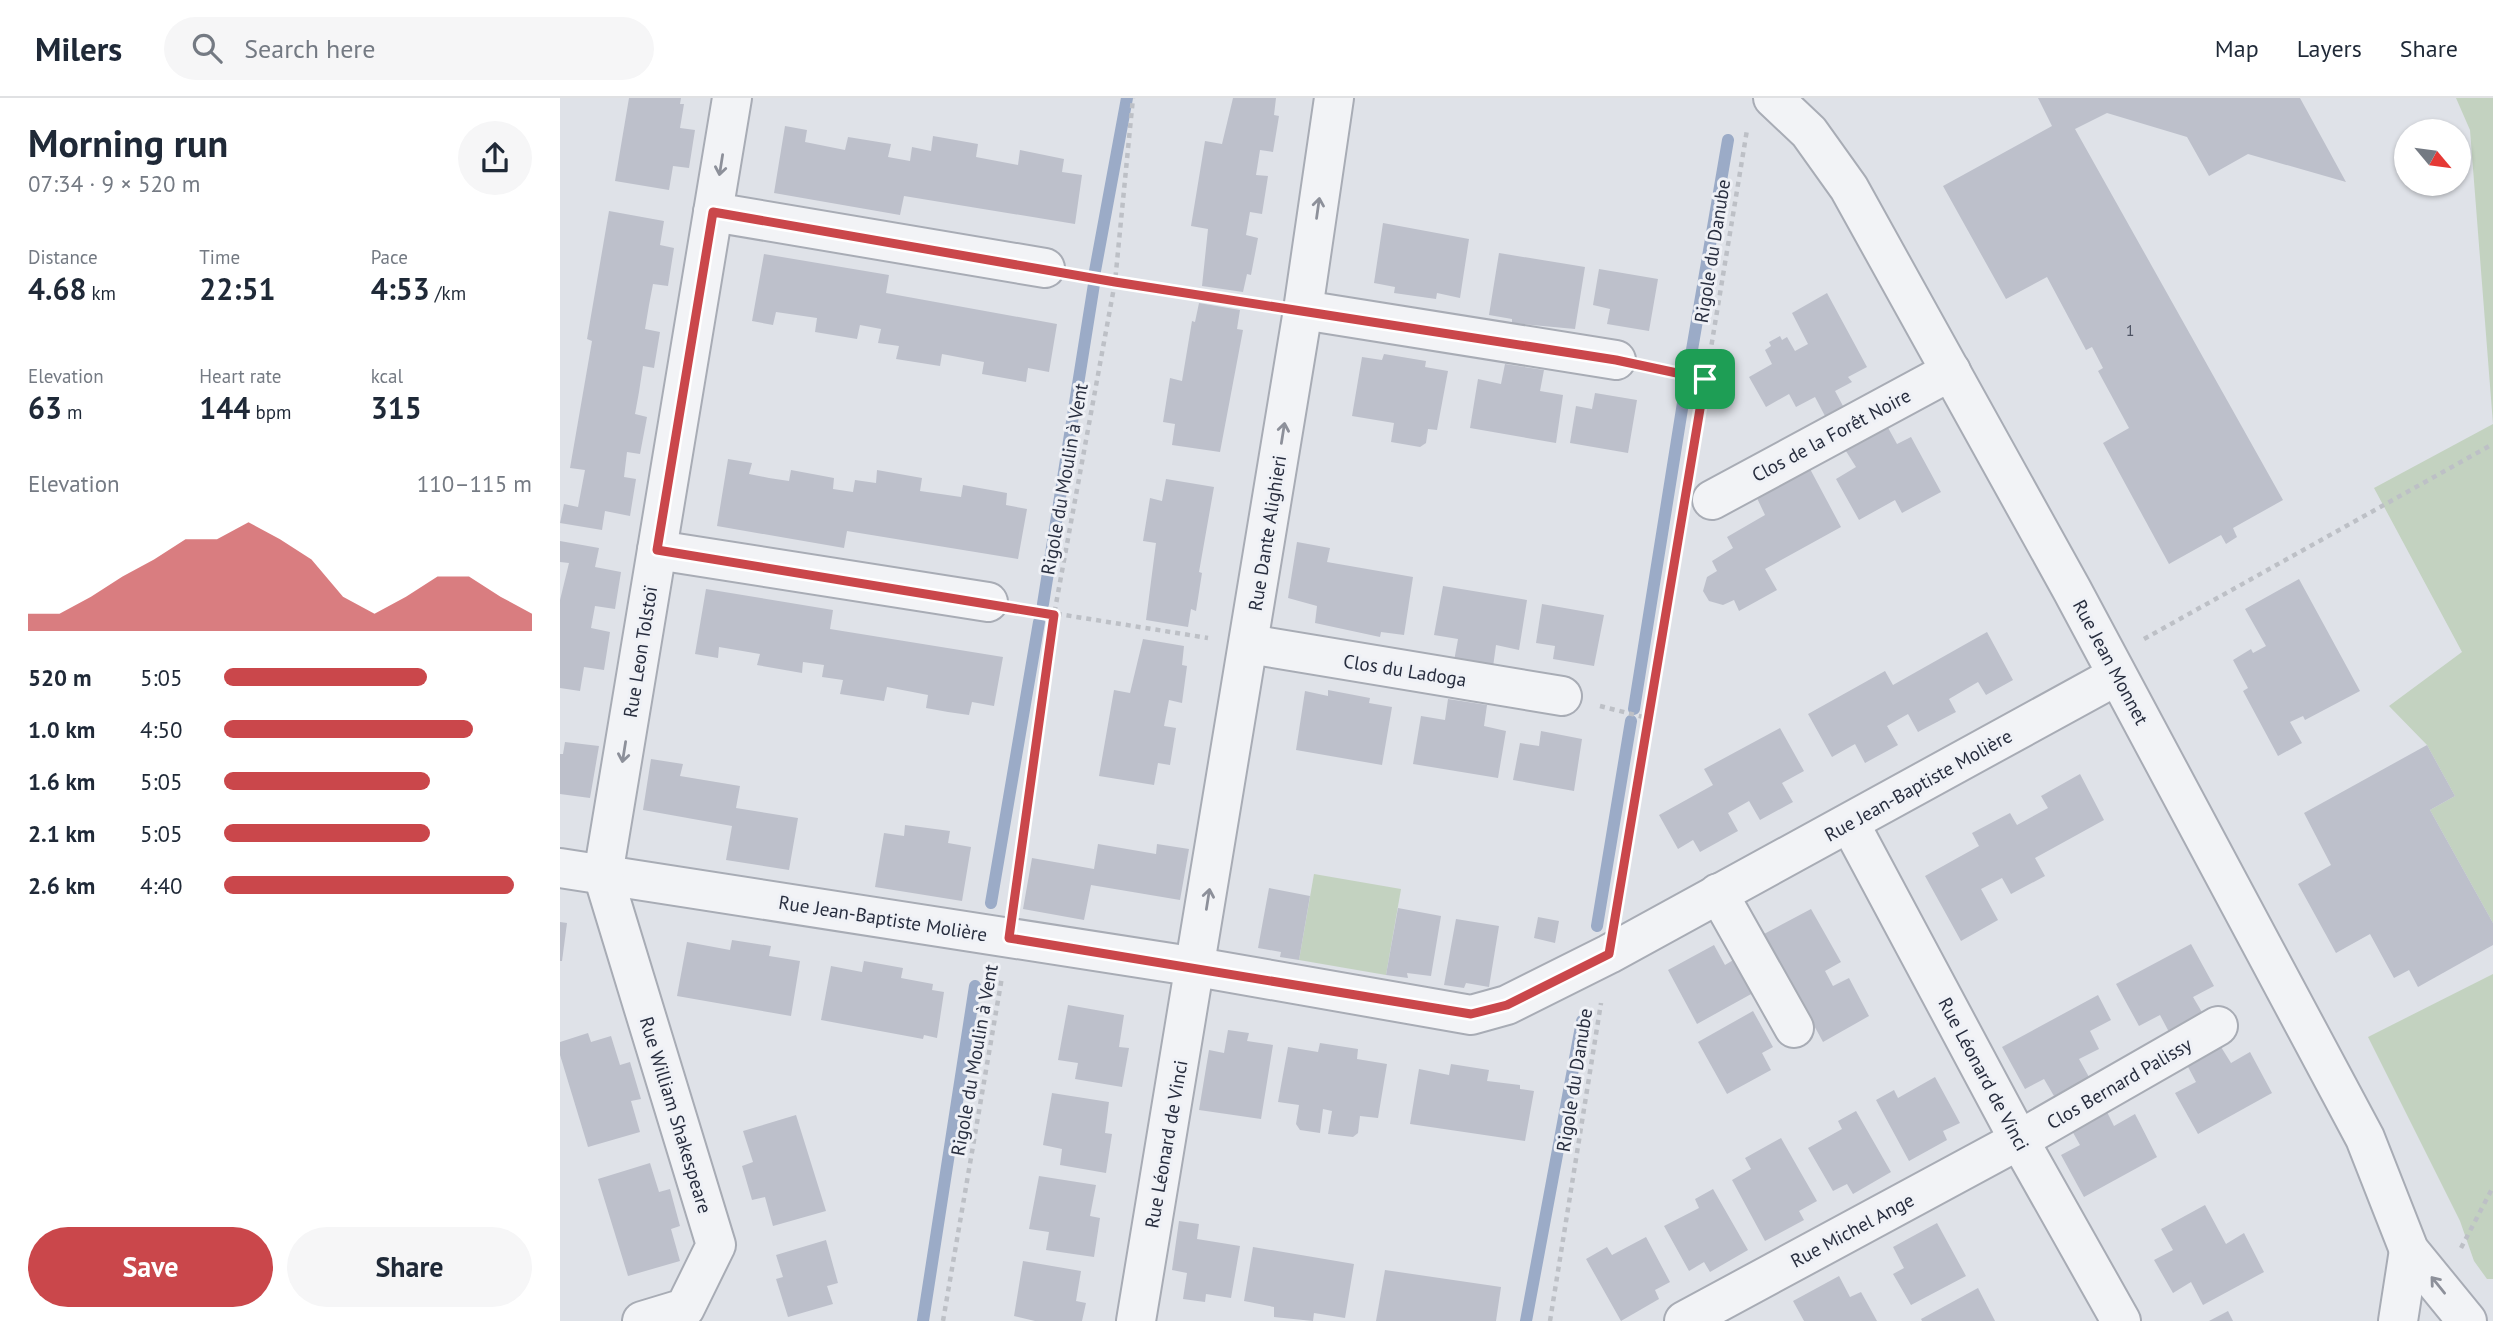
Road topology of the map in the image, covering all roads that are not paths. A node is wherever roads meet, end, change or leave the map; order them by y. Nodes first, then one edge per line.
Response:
1 (732, 98) edge
2 (1334, 98) edge
3 (1760, 111) edge
4 (713, 212) junction
5 (1045, 268) road end
6 (1303, 310) junction
7 (1616, 360) road end
8 (1951, 371) junction
9 (1697, 509) road end
10 (657, 550) junction
11 (988, 602) road end
12 (1249, 644) junction
13 (2116, 676) junction
14 (1562, 696) road end
15 (1850, 824) junction
16 (560, 868) edge
17 (603, 875) junction
18 (1718, 893) junction
19 (1197, 967) junction
20 (2218, 1026) dead end
21 (1794, 1028) dead end
22 (2019, 1140) junction
23 (2409, 1250) junction
24 (642, 1321) edge
25 (1136, 1321) edge
26 (1684, 1321) edge
27 (2121, 1321) edge
28 (2398, 1321) edge
29 (2467, 1321) edge

1 -> 4 street, Rue Leon Tolstoï
6 -> 2 street, Rue Dante Alighieri
3 - 8 street, Rue Jean Monnet
4 - 5 street
4 - 10 street, Rue Leon Tolstoï
6 - 7 street
12 -> 6 street, Rue Dante Alighieri
8 - 9 street, Clos de la Forêt Noire
8 - 13 street, Rue Jean Monnet
10 - 11 street
10 -> 17 street, Rue Leon Tolstoï
12 - 14 street, Clos du Ladoga
19 -> 12 street, Rue Dante Alighieri
13 - 15 street, Rue Jean-Baptiste Molière
13 - 23 street, Rue Jean Monnet
15 - 18 street, Rue Jean-Baptiste Molière
15 - 22 street, Rue Léonard de Vinci
16 - 17 street, Rue Jean-Baptiste Molière
17 - 19 street, Rue Jean-Baptiste Molière
17 - 24 street, Rue William Shakespeare
18 - 19 street, Rue Jean-Baptiste Molière
18 - 21 street
19 - 25 street, Rue Léonard de Vinci
20 - 22 street, Clos Bernard Palissy
22 - 26 street, Rue Michel Ange
22 - 27 street, Rue Léonard de Vinci
23 - 28 street
29 -> 23 street, Rue Jean Monnet

